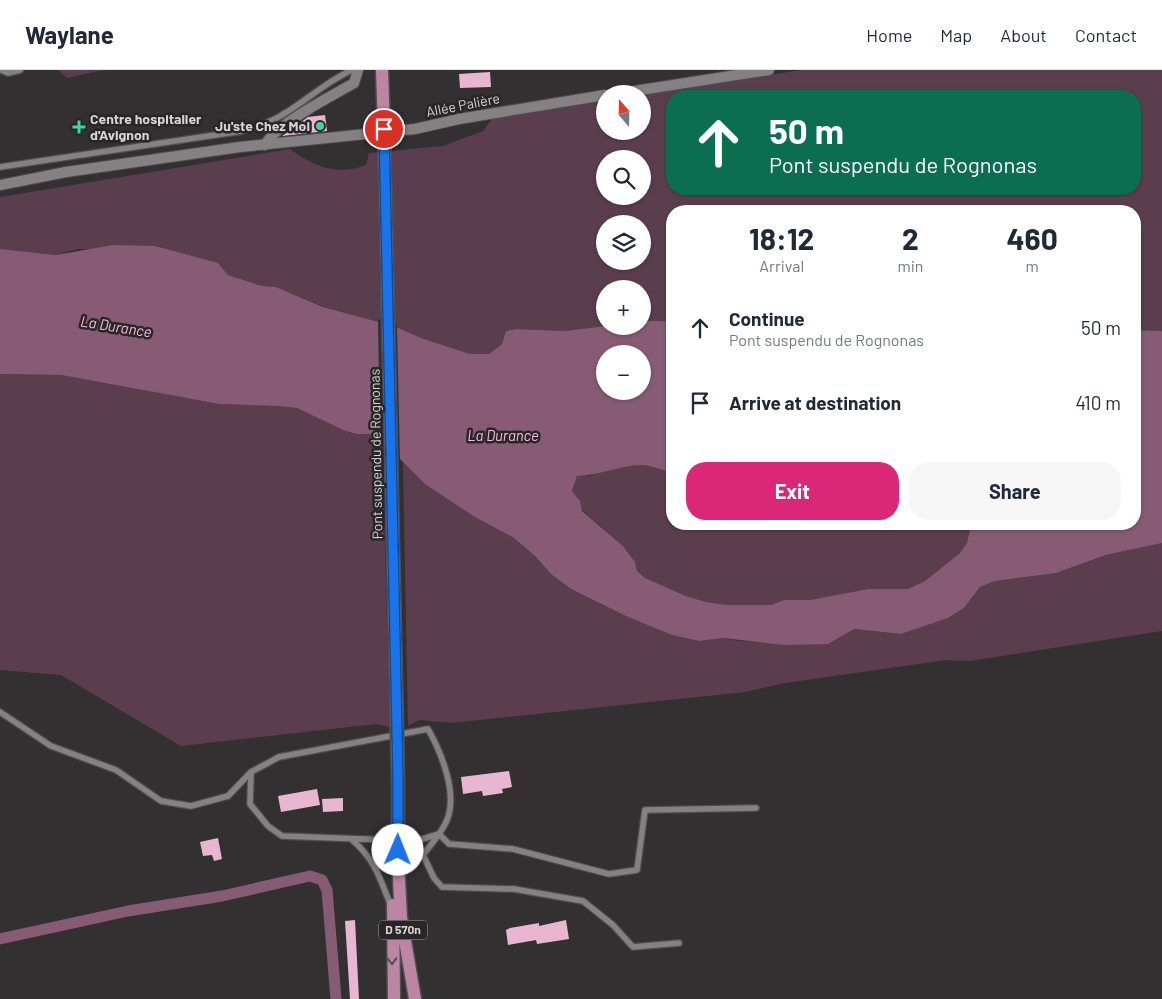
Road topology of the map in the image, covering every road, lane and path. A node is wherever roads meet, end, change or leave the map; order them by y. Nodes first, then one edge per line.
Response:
1 (1, 70) edge
2 (20, 70) edge
3 (352, 70) edge
4 (358, 70) edge
5 (382, 70) edge
6 (769, 70) edge
7 (651, 88) edge
8 (596, 96) edge
9 (266, 145) junction
10 (0, 168) edge
11 (0, 185) edge
12 (0, 712) edge
13 (251, 772) junction
14 (756, 808) dead end
15 (439, 834) junction
16 (352, 840) junction
17 (398, 840) junction
18 (423, 855) junction
19 (398, 860) junction
20 (393, 909) junction
21 (679, 943) dead end
22 (394, 999) edge
23 (415, 999) edge

1 - 2 lane
3 - 10 lane
4 - 9 street
5 - 17 main road, Pont suspendu de Rognonas / D 570n, bridge
6 - 7 street
8 - 9 street, Allée Palière
9 - 11 street, Allée Palière
12 - 13 lane
13 - 15 lane
13 - 16 lane
14 - 15 lane
15 - 17 lane
15 - 18 lane
16 - 17 lane
16 - 20 lane
17 - 19 main road, D 570n
18 - 19 lane
18 - 21 lane
19 - 20 main road, D 570n
19 - 23 main road, D 570n
20 -> 22 main road, D 570n

